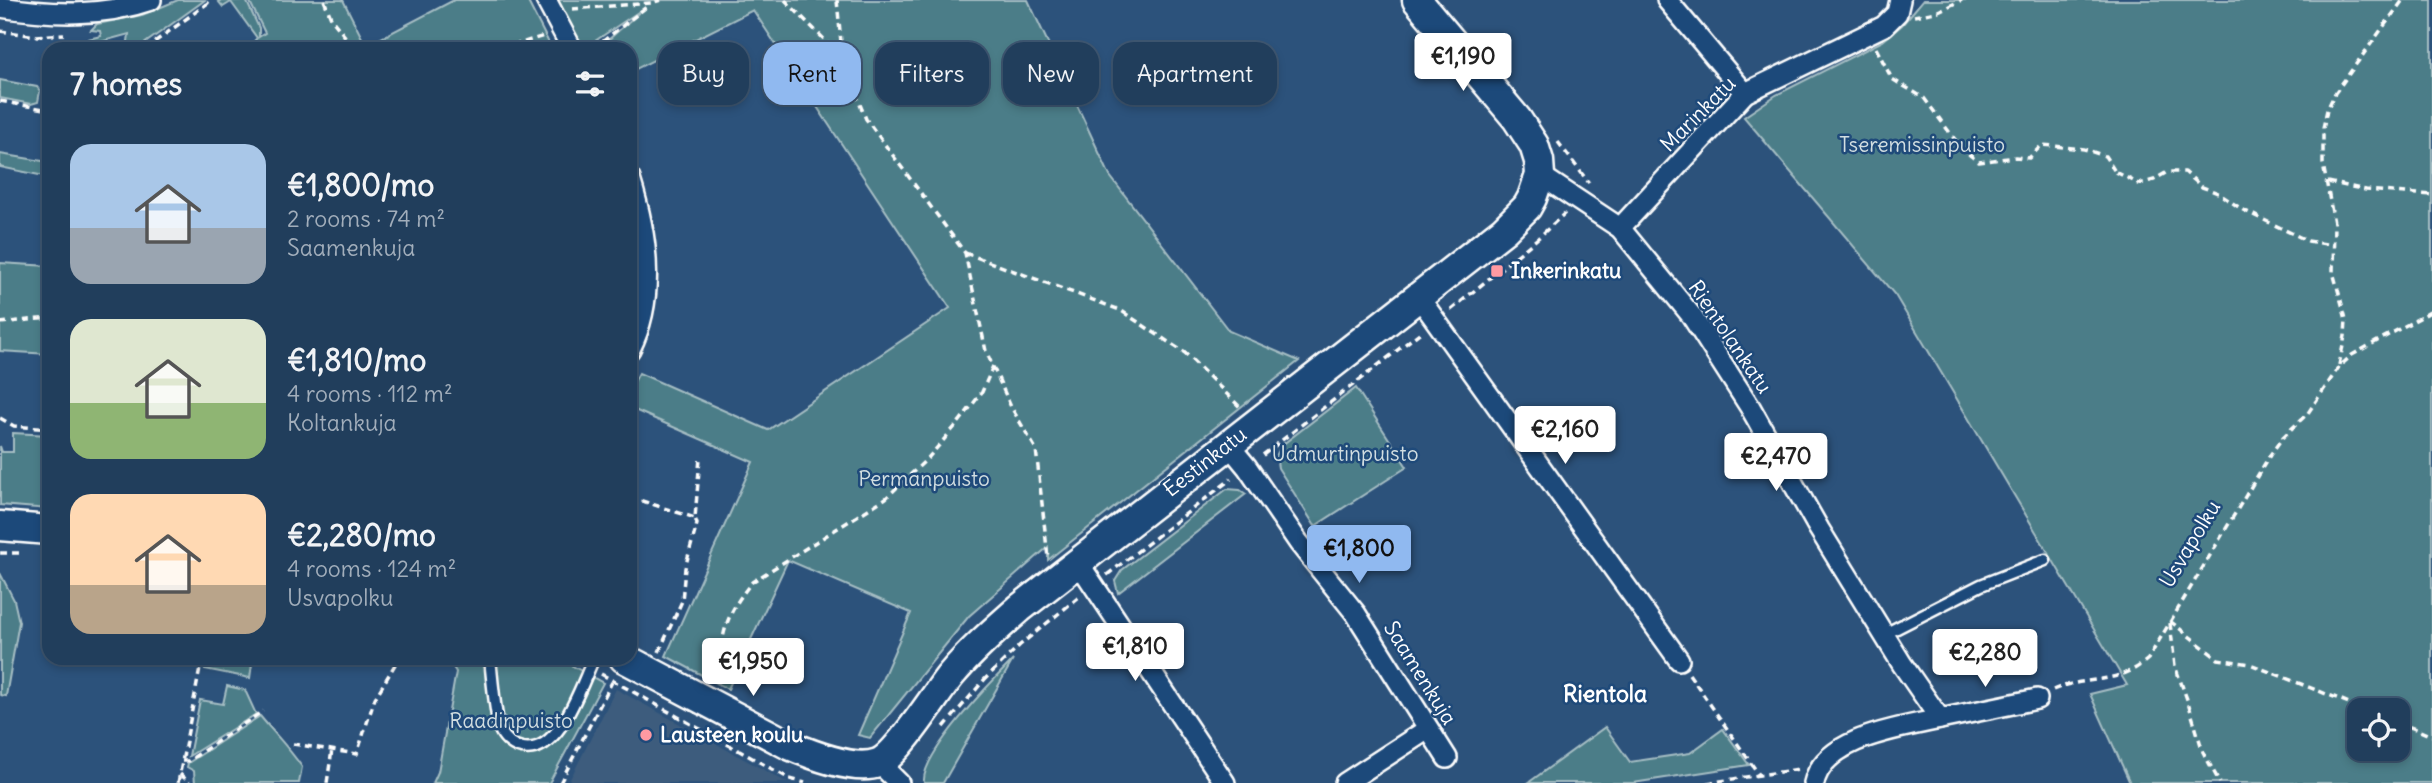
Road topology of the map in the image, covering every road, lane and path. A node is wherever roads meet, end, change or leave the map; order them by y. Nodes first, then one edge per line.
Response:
1 (151, 0) edge
2 (212, 0) edge
3 (324, 0) edge
4 (661, 0) edge
5 (785, 0) edge
6 (837, 0) edge
7 (1418, 0) edge
8 (1667, 0) edge
9 (1962, 0) edge
10 (2403, 0) edge
11 (651, 3) junction
12 (549, 5) edge
13 (0, 6) edge
14 (1898, 7) edge
15 (0, 31) edge
16 (72, 32) dead end
17 (1868, 34) junction
18 (567, 40) edge
19 (155, 42) edge
20 (349, 42) edge
21 (602, 42) edge
22 (827, 42) edge
23 (841, 42) edge
24 (1745, 93) junction
25 (0, 101) edge
26 (860, 105) edge
27 (42, 109) edge
28 (1540, 175) junction
29 (2328, 182) junction
30 (2432, 195) edge
31 (637, 203) edge
32 (1567, 210) dead end
33 (1620, 228) junction
34 (2333, 246) junction
35 (965, 253) junction
36 (1418, 296) junction
37 (1449, 311) dead end
38 (2432, 311) edge
39 (42, 319) edge
40 (0, 323) edge
41 (1424, 329) dead end
42 (637, 334) edge
43 (993, 366) junction
44 (2339, 367) junction
45 (1241, 409) dead end
46 (0, 418) edge
47 (42, 428) edge
48 (1228, 444) junction
49 (700, 458) dead end
50 (1247, 467) junction
51 (637, 499) edge
52 (695, 518) junction
53 (0, 526) edge
54 (42, 529) edge
55 (1048, 560) dead end
56 (2045, 560) dead end
57 (1078, 562) junction
58 (1094, 585) junction
59 (2170, 621) junction
60 (1885, 634) junction
61 (657, 657) dead end
62 (1679, 660) joint
63 (201, 665) edge
64 (395, 665) edge
65 (491, 665) edge
66 (591, 665) edge
67 (599, 665) edge
68 (618, 670) edge
69 (718, 690) dead end
70 (2037, 699) joint
71 (2347, 702) edge
72 (263, 711) dead end
73 (1940, 719) junction
74 (2410, 727) edge
75 (1428, 729) junction
76 (938, 735) dead end
77 (2432, 736) edge
78 (293, 744) dead end
79 (332, 750) junction
80 (1447, 758) dead end
81 (182, 761) junction
82 (879, 763) junction
83 (180, 774) junction
84 (1817, 774) edge
85 (1760, 776) junction
86 (178, 783) edge
87 (190, 783) edge
88 (327, 783) edge
89 (560, 783) edge
90 (805, 783) edge
91 (899, 783) edge
92 (1225, 783) edge
93 (1345, 783) edge
94 (1707, 783) edge
95 (2220, 783) edge

1 - 13 street
2 - 19 path
3 - 20 path
4 - 11 path
5 - 22 path
6 - 23 path
7 - 28 street
8 - 24 street
9 - 14 path
10 - 29 path
11 - 12 path
11 - 21 path
12 - 18 street
14 - 17 street, Marinkatu
15 - 16 path
17 - 24 street, Marinkatu
17 - 34 path
24 - 33 street, Marinkatu
25 - 27 path
26 - 35 path
28 - 33 street, Rientolankatu
28 - 36 street, Eestinkatu
29 - 30 path
29 - 34 path
31 - 42 street
32 - 37 path
33 - 60 street, Rientolankatu
34 - 44 path
35 - 43 path
35 - 45 path
36 - 48 street, Eestinkatu
36 - 62 street
38 - 44 path, Usvapolku
39 - 40 path
41 - 50 path
43 - 55 path
43 - 69 path
44 - 59 path, Usvapolku
46 - 47 path
48 - 50 street, Saamenkuja
48 - 57 street, Eestinkatu
49 - 52 path
50 - 58 path
50 - 75 street, Saamenkuja
51 - 52 path
52 - 61 path
53 - 54 street
56 - 60 lane
57 - 58 street
57 - 82 street, Eestinkatu
58 - 76 path
58 - 92 street
59 - 70 path, Usvapolku
59 - 71 path
59 - 95 path
60 - 73 street, Rientolankatu
62 - 85 path
63 - 81 path
64 - 79 path
65 - 66 lane
67 - 68 path
68 - 82 street
68 - 89 path
68 - 90 path
70 - 73 street
72 - 81 path
73 - 84 street
74 - 77 path
75 - 80 street, Saamenkuja
75 - 93 street
78 - 79 path
79 - 88 path
81 - 83 path
82 - 91 street
83 - 86 path
83 - 87 path
84 - 85 path
85 - 94 path

